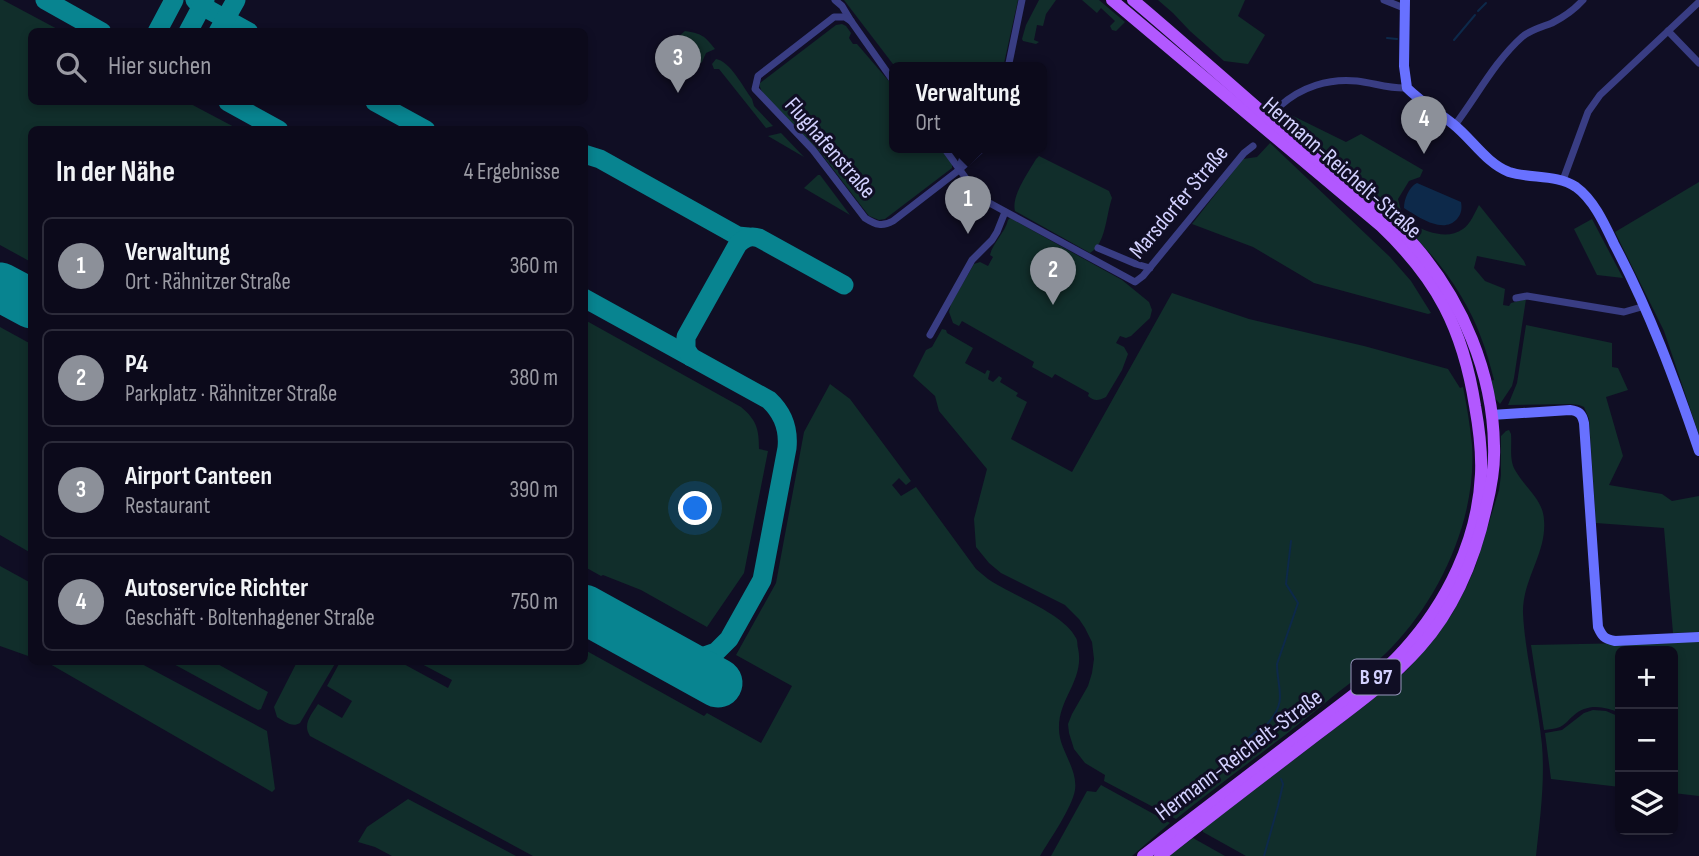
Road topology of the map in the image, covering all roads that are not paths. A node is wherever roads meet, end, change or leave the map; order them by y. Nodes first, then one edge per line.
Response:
1 (833, 0) edge
2 (1028, 0) edge
3 (1112, 0) edge
4 (1133, 0) edge
5 (1384, 0) edge
6 (1583, 0) edge
7 (1699, 2) edge
8 (1022, 4) edge
9 (1404, 4) edge
10 (834, 17) junction
11 (851, 21) junction
12 (1668, 31) junction
13 (1009, 62) edge
14 (1699, 63) edge
15 (889, 75) edge
16 (1407, 88) junction
17 (1280, 106) dead end
18 (1455, 125) junction
19 (1253, 146) dead end
20 (947, 153) edge
21 (965, 153) edge
22 (978, 153) edge
23 (959, 170) junction
24 (1563, 180) junction
25 (1005, 212) junction
26 (1098, 248) dead end
27 (1150, 268) junction
28 (1516, 298) dead end
29 (1645, 306) junction
30 (930, 335) dead end
31 (1491, 415) junction
32 (1477, 416) junction
33 (1699, 451) edge
34 (1699, 638) edge
35 (1143, 856) edge
36 (1160, 856) edge

1 - 10 street
1 - 11 street
2 - 8 street
3 - 32 main road, Hermann-Reichelt-Straße / B 97
4 - 31 main road, Hermann-Reichelt-Straße / B 97
5 - 9 street
6 - 18 street
7 - 12 street
8 - 13 street
9 - 16 street
10 - 11 street
10 - 23 street, Flughafenstraße
11 - 15 street
12 - 14 street
12 - 24 street
16 - 17 street
16 - 18 street
18 - 24 street
19 - 27 street, Marsdorfer Straße
20 - 23 street
21 - 23 street
22 - 23 street, Flughafenstraße
23 - 25 street
24 - 29 street
25 - 27 street, Marsdorfer Straße
25 - 30 street
26 - 27 street
28 - 29 street
29 - 33 street
31 - 32 main road
31 - 34 street
31 - 36 main road, Hermann-Reichelt-Straße / B 97
32 - 35 main road, Hermann-Reichelt-Straße / B 97

